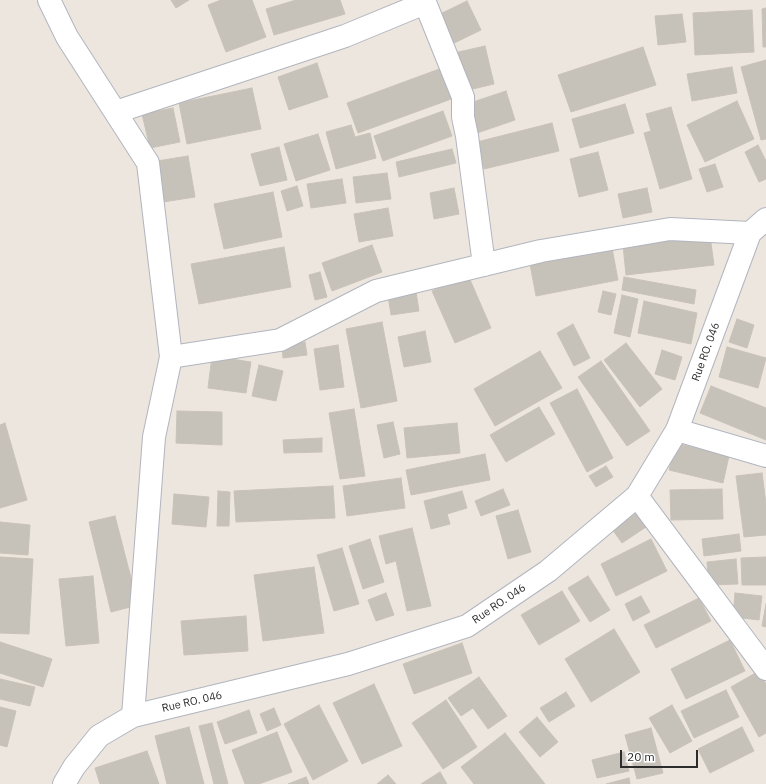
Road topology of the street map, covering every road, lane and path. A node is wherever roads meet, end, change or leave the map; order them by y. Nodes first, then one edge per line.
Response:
1 (50, 0) edge
2 (424, 2) edge
3 (116, 112) junction
4 (766, 219) edge
5 (750, 233) junction
6 (484, 265) junction
7 (171, 357) junction
8 (677, 430) junction
9 (766, 456) edge
10 (637, 496) junction
11 (766, 669) edge
12 (133, 716) junction
13 (64, 784) edge

1 - 3 street
2 - 3 street
2 - 6 street
3 - 7 street
4 - 5 street, Rue RO. 046
5 - 6 street
5 - 8 street, Rue RO. 046
6 - 7 street
7 - 12 street
8 - 9 street
8 - 10 street, Rue RO. 046
10 - 11 street
10 - 12 street, Rue RO. 046
12 - 13 street, Rue RO. 046

